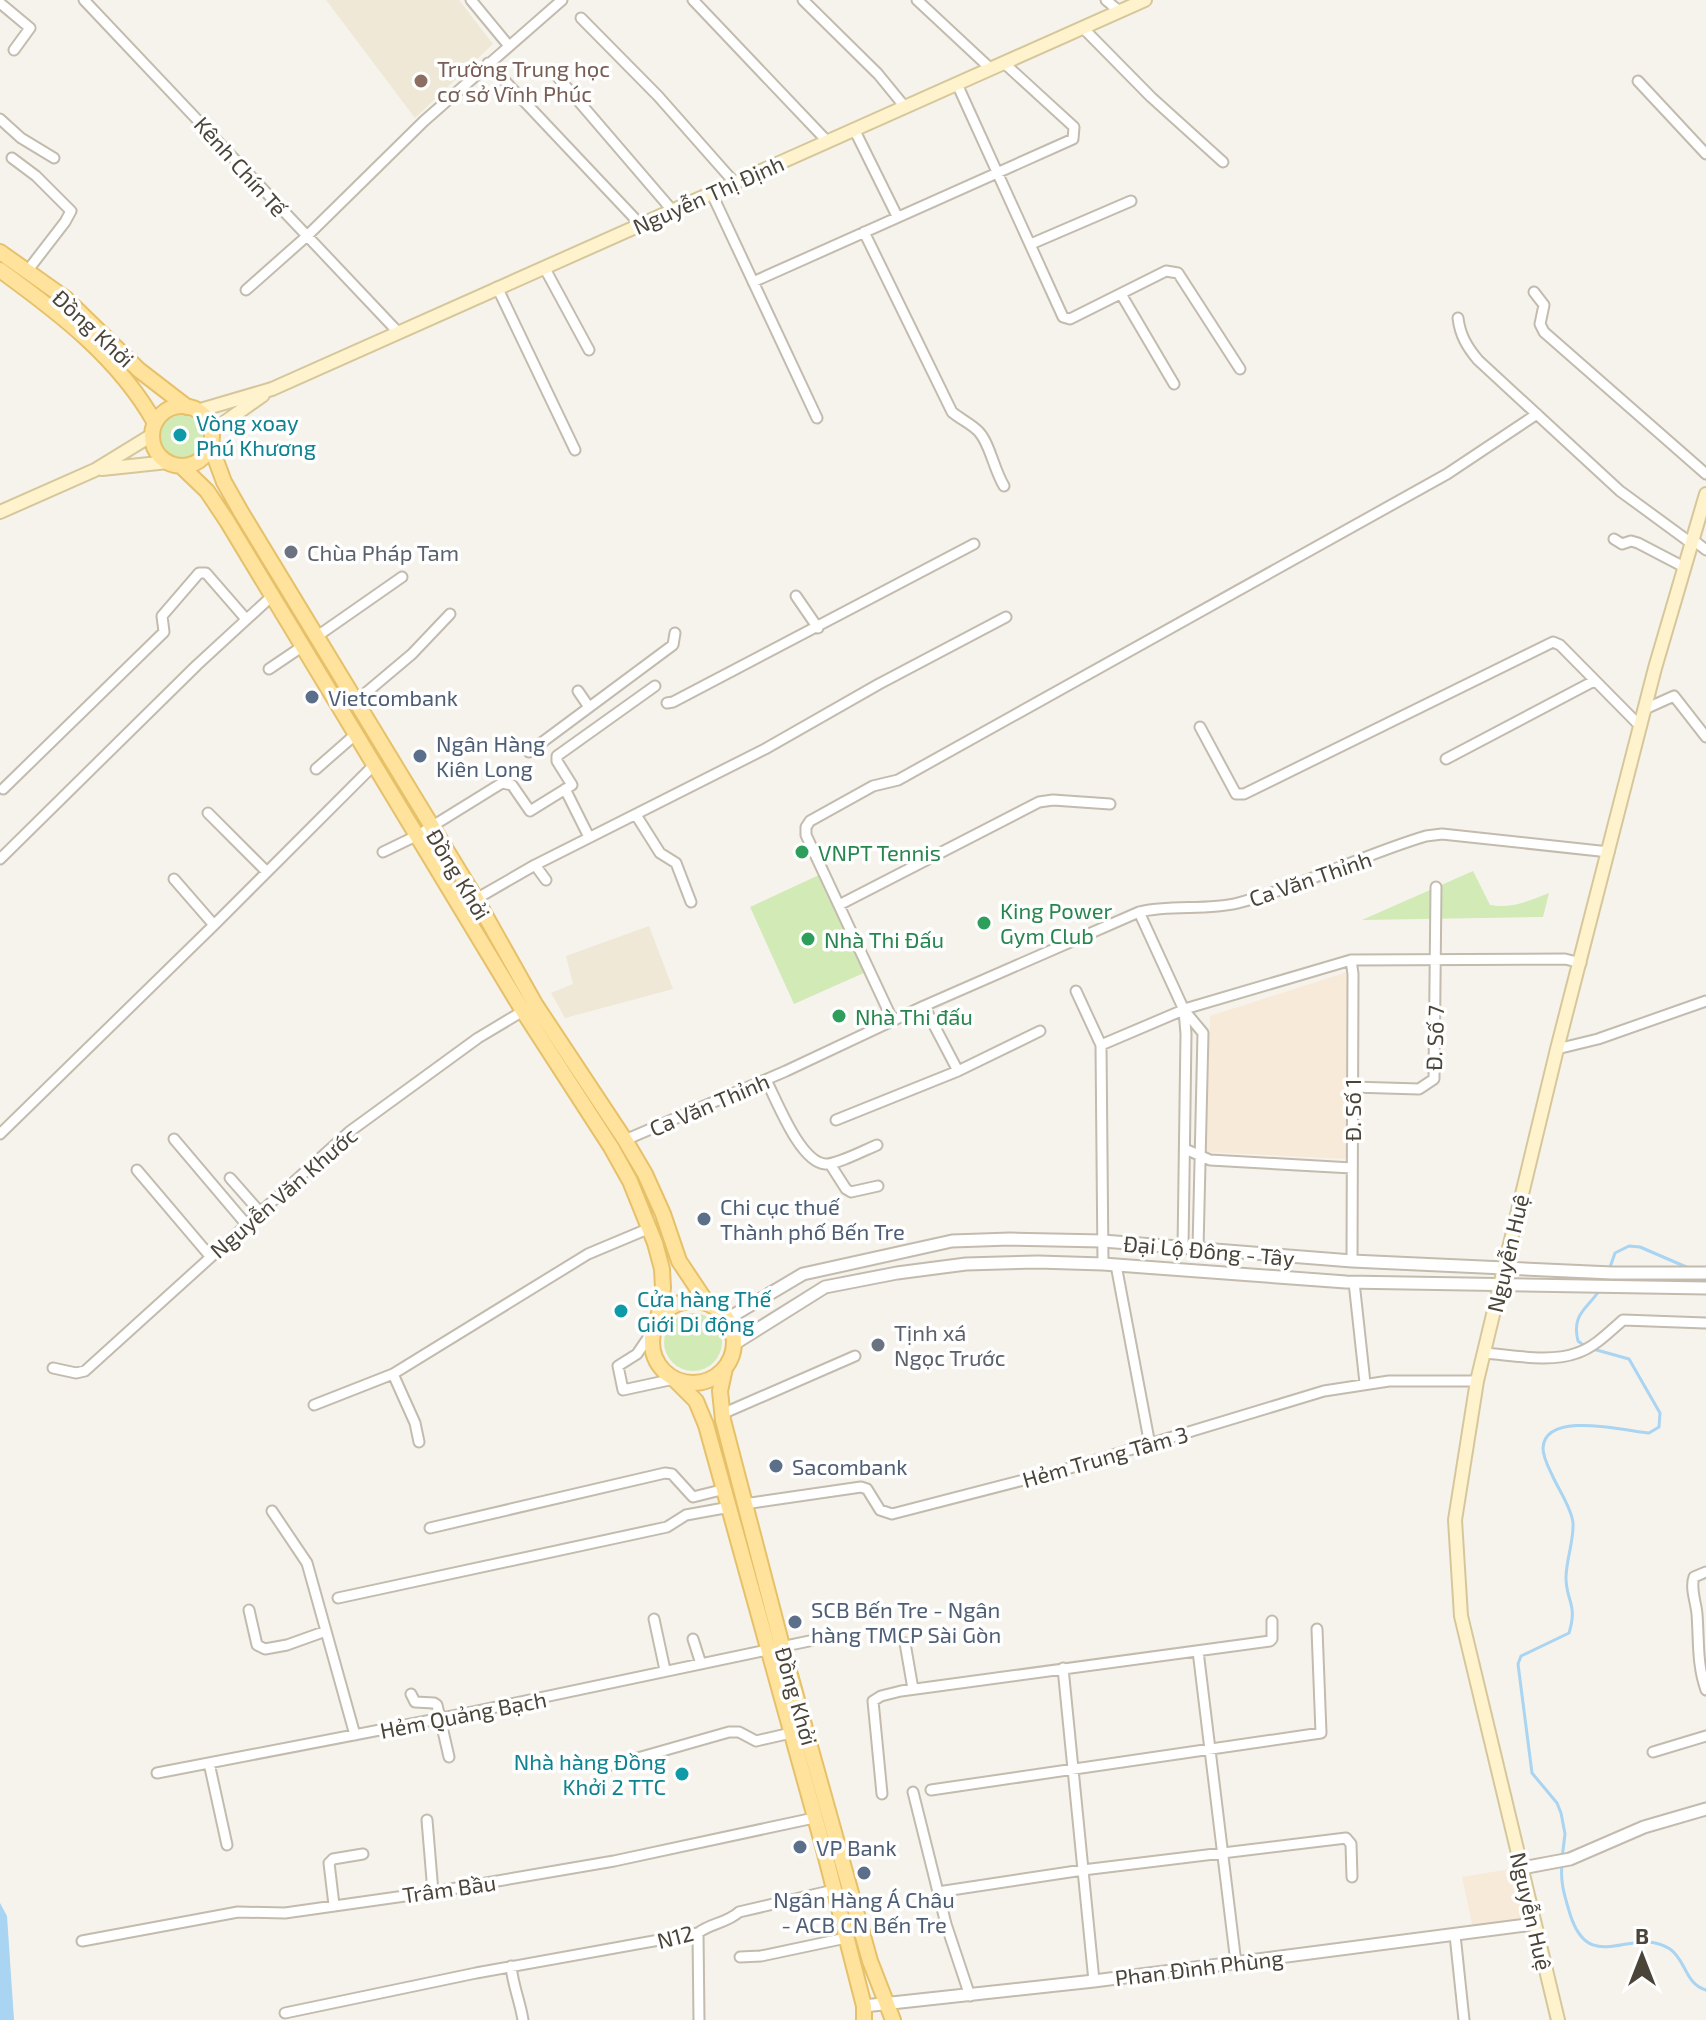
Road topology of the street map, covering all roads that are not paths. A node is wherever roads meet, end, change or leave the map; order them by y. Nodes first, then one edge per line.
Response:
1 (84, 0) edge
2 (471, 0) edge
3 (562, 0) edge
4 (693, 0) edge
5 (803, 0) edge
6 (917, 0) edge
7 (1106, 0) edge
8 (1145, 0) edge
9 (1, 2) edge
10 (1119, 11) junction
11 (581, 18) dead end
12 (1083, 28) junction
13 (509, 46) junction
14 (14, 50) dead end
15 (488, 63) junction
16 (1004, 63) junction
17 (991, 69) junction
18 (557, 76) dead end
19 (1638, 81) dead end
20 (957, 84) junction
21 (905, 107) junction
22 (0, 119) edge
23 (854, 129) junction
24 (827, 141) junction
25 (1706, 154) edge
26 (12, 158) dead end
27 (54, 158) dead end
28 (1223, 162) dead end
29 (998, 172) junction
30 (734, 182) junction
31 (711, 192) junction
32 (1131, 201) dead end
33 (672, 210) junction
34 (897, 216) junction
35 (640, 224) junction
36 (864, 232) junction
37 (307, 236) junction
38 (1031, 244) junction
39 (0, 252) edge
40 (544, 267) junction
41 (0, 270) edge
42 (28, 270) junction
43 (753, 282) junction
44 (497, 287) junction
45 (246, 290) dead end
46 (1534, 292) dead end
47 (1121, 294) junction
48 (1458, 318) dead end
49 (398, 332) junction
50 (112, 341) junction
51 (589, 350) dead end
52 (101, 353) junction
53 (1240, 369) dead end
54 (1174, 384) dead end
55 (272, 389) junction
56 (192, 409) junction
57 (1537, 414) junction
58 (817, 418) dead end
59 (153, 429) junction
60 (211, 438) junction
61 (575, 450) dead end
62 (175, 464) junction
63 (95, 470) junction
64 (1706, 474) edge
65 (1004, 486) dead end
66 (1706, 494) edge
67 (0, 512) edge
68 (1614, 539) dead end
69 (1692, 541) junction
70 (974, 544) dead end
71 (1706, 550) edge
72 (1684, 567) junction
73 (402, 577) dead end
74 (272, 596) junction
75 (796, 596) dead end
76 (450, 614) dead end
77 (1006, 617) dead end
78 (246, 619) junction
79 (818, 628) junction
80 (675, 633) dead end
81 (316, 637) junction
82 (303, 646) junction
83 (269, 669) dead end
84 (1594, 681) junction
85 (655, 686) dead end
86 (578, 691) dead end
87 (355, 702) junction
88 (667, 703) dead end
89 (589, 707) junction
90 (1645, 709) junction
91 (1200, 727) dead end
92 (1641, 727) junction
93 (356, 734) junction
94 (1706, 737) edge
95 (529, 752) dead end
96 (1446, 759) dead end
97 (375, 764) junction
98 (316, 769) dead end
99 (3, 789) dead end
100 (565, 789) junction
101 (1110, 804) dead end
102 (208, 813) dead end
103 (636, 815) junction
104 (425, 832) junction
105 (589, 837) junction
106 (383, 852) dead end
107 (1609, 852) junction
108 (0, 859) edge
109 (535, 865) junction
110 (267, 872) junction
111 (174, 879) dead end
112 (546, 880) dead end
113 (1436, 887) dead end
114 (476, 899) junction
115 (691, 902) dead end
116 (839, 905) junction
117 (1139, 912) junction
118 (214, 925) junction
119 (1351, 960) junction
120 (1436, 960) junction
121 (1581, 963) junction
122 (1076, 991) dead end
123 (1706, 1001) edge
124 (924, 1006) junction
125 (1184, 1010) junction
126 (523, 1011) junction
127 (893, 1021) junction
128 (1040, 1031) dead end
129 (1101, 1045) junction
130 (1557, 1049) junction
131 (958, 1071) junction
132 (766, 1080) junction
133 (1352, 1087) junction
134 (836, 1120) dead end
135 (0, 1134) edge
136 (174, 1139) dead end
137 (625, 1140) junction
138 (877, 1145) dead end
139 (1185, 1149) junction
140 (1200, 1157) junction
141 (830, 1164) junction
142 (1352, 1168) junction
143 (137, 1170) dead end
144 (230, 1178) dead end
145 (878, 1186) dead end
146 (260, 1212) junction
147 (246, 1224) junction
148 (650, 1228) junction
149 (1103, 1241) junction
150 (1183, 1248) junction
151 (1198, 1249) junction
152 (210, 1256) junction
153 (1352, 1261) junction
154 (1103, 1264) junction
155 (1116, 1265) junction
156 (1504, 1268) junction
157 (1706, 1273) edge
158 (1354, 1282) junction
159 (1500, 1286) junction
160 (1706, 1288) edge
161 (707, 1303) junction
162 (727, 1319) junction
163 (1705, 1323) edge
164 (655, 1325) junction
165 (734, 1344) junction
166 (1484, 1353) junction
167 (855, 1356) dead end
168 (53, 1368) dead end
169 (725, 1368) junction
170 (393, 1374) junction
171 (674, 1379) junction
172 (1477, 1381) junction
173 (1365, 1383) junction
174 (314, 1405) dead end
175 (722, 1414) junction
176 (419, 1442) dead end
177 (1150, 1445) junction
178 (725, 1489) junction
179 (737, 1505) junction
180 (272, 1511) dead end
181 (430, 1528) dead end
182 (1706, 1572) edge
183 (338, 1598) dead end
184 (249, 1610) dead end
185 (654, 1619) dead end
186 (1272, 1621) dead end
187 (1317, 1629) dead end
188 (326, 1631) junction
189 (693, 1639) dead end
190 (814, 1640) dead end
191 (905, 1643) dead end
192 (775, 1648) junction
193 (1198, 1651) junction
194 (701, 1664) junction
195 (1063, 1668) junction
196 (665, 1670) junction
197 (913, 1689) junction
198 (1706, 1690) edge
199 (411, 1694) dead end
200 (442, 1718) junction
201 (791, 1733) junction
202 (355, 1735) junction
203 (1706, 1736) edge
204 (1208, 1749) junction
205 (1653, 1752) dead end
206 (449, 1757) dead end
207 (209, 1763) junction
208 (613, 1765) dead end
209 (1075, 1768) junction
210 (157, 1773) dead end
211 (931, 1790) dead end
212 (913, 1792) dead end
213 (882, 1794) dead end
214 (1706, 1809) edge
215 (814, 1818) junction
216 (427, 1820) dead end
217 (227, 1845) dead end
218 (363, 1854) dead end
219 (1223, 1854) junction
220 (1522, 1868) junction
221 (1083, 1870) junction
222 (1352, 1877) dead end
223 (850, 1886) junction
224 (834, 1890) junction
225 (433, 1892) junction
226 (938, 1892) junction
227 (334, 1905) junction
228 (1534, 1924) junction
229 (698, 1933) junction
230 (1455, 1935) junction
231 (846, 1938) junction
232 (82, 1941) dead end
233 (740, 1957) dead end
234 (1236, 1963) junction
235 (511, 1966) junction
236 (1094, 1981) junction
237 (970, 1996) junction
238 (887, 2005) junction
239 (285, 2013) dead end
240 (864, 2013) edge
241 (523, 2020) edge
242 (699, 2020) edge
243 (893, 2020) edge
244 (1464, 2020) edge
245 (1558, 2020) edge

1 - 37 street, Kênh Chín Tế
2 - 13 street
3 - 13 street
4 - 24 street
5 - 21 street
6 - 17 street
7 - 10 street
8 - 10 main road, Nguyễn Thị Định
9 - 14 street
10 - 12 main road, Nguyễn Thị Định
11 - 30 street
12 - 16 main road, Nguyễn Thị Định
12 - 28 street
13 - 15 street
15 - 35 street
15 - 37 street
16 - 17 main road, Nguyễn Thị Định
16 - 29 street
17 - 20 main road, Nguyễn Thị Định
18 - 33 street
19 - 25 street
20 - 21 main road, Nguyễn Thị Định
20 - 29 street
21 - 23 main road, Nguyễn Thị Định
22 - 27 street
23 - 24 main road, Nguyễn Thị Định
23 - 34 street
24 - 30 main road, Nguyễn Thị Định
26 - 42 street
29 - 34 street
29 - 38 street
30 - 31 main road, Nguyễn Thị Định
31 - 33 main road, Nguyễn Thị Định
31 - 43 street
32 - 38 street
33 - 35 main road, Nguyễn Thị Định
34 - 36 street
35 - 40 main road, Nguyễn Thị Định
36 - 43 street
36 - 65 street
37 - 45 street
37 - 49 street, Kênh Chín Tế
38 - 47 street
39 - 42 main road, Đồng Khởi
40 - 44 main road, Nguyễn Thị Định
40 - 51 street
41 - 52 main road, Đồng Khởi
42 - 50 main road, Đồng Khởi
43 - 58 street
44 - 49 main road, Nguyễn Thị Định
44 - 61 street
46 - 64 street
47 - 53 street
47 - 54 street
48 - 57 street
49 - 55 main road, Nguyễn Thị Định
50 - 52 main road
50 - 56 main road, Đồng Khởi
52 - 59 main road, Đồng Khởi
55 - 56 main road, Nguyễn Thị Định
55 - 60 main road, Nguyễn Thị Định
56 - 59 main road
56 - 60 main road
57 - 69 street
57 - 116 street
59 - 62 main road
59 - 63 main road
60 - 62 main road
60 - 81 main road, Đồng Khởi
62 - 63 main road
62 - 74 main road, Đồng Khởi
63 - 67 main road
66 - 69 main road, Nguyễn Huệ
68 - 72 street
69 - 71 street
69 - 72 main road, Nguyễn Huệ
70 - 79 street
72 - 90 main road, Nguyễn Huệ
73 - 81 street
74 - 78 street
74 - 82 main road, Đồng Khởi
75 - 79 street
76 - 87 street
77 - 103 street
78 - 99 street
78 - 108 street
79 - 88 street
80 - 89 street
81 - 87 main road, Đồng Khởi
82 - 83 street
82 - 93 main road, Đồng Khởi
84 - 91 street
84 - 92 street
84 - 96 street
85 - 100 street
86 - 89 street
87 - 104 main road, Đồng Khởi
89 - 95 street
90 - 92 main road, Nguyễn Huệ
90 - 94 street
92 - 107 main road, Nguyễn Huệ
93 - 97 main road, Đồng Khởi
93 - 98 street
97 - 104 main road, Đồng Khởi
97 - 110 street
100 - 104 street
100 - 105 street
101 - 116 street
102 - 110 street
103 - 105 street
103 - 115 street
104 - 106 street
104 - 114 main road, Đồng Khởi
104 - 126 main road, Đồng Khởi
105 - 109 street
107 - 117 street, Ca Văn Thỉnh
107 - 121 main road, Nguyễn Huệ
109 - 112 street
109 - 114 street
110 - 118 street
111 - 118 street
113 - 120 street
114 - 137 main road, Đồng Khởi
116 - 127 street
117 - 124 street, Ca Văn Thỉnh
117 - 125 street
118 - 135 street
119 - 120 street
119 - 125 street
119 - 133 street, Đ. Số 1
120 - 121 street
120 - 133 street, Đ. Số 7
121 - 130 main road, Nguyễn Huệ
122 - 129 street
123 - 130 street
124 - 127 street, Ca Văn Thỉnh
124 - 131 street
125 - 129 street
125 - 139 street
125 - 140 street
126 - 146 street, Nguyễn Văn Khước
126 - 148 main road, Đồng Khởi
127 - 132 street, Ca Văn Thỉnh
128 - 131 street
129 - 149 street
130 - 156 main road, Nguyễn Huệ
131 - 134 street
132 - 137 street, Ca Văn Thỉnh
132 - 141 street
133 - 142 street, Đ. Số 1
136 - 147 street
137 - 161 main road, Đồng Khởi
138 - 141 street
139 - 140 street
139 - 150 street
140 - 142 street
140 - 151 street
141 - 145 street
142 - 153 street, Đ. Số 1
143 - 152 street
144 - 146 street
146 - 147 street, Nguyễn Văn Khước
147 - 152 street, Nguyễn Văn Khước
148 - 164 main road, Đồng Khởi
148 - 170 street
149 - 150 street, Đại Lộ Đông - Tây
149 - 154 street
149 - 162 street, Đại Lộ Đông - Tây
150 - 151 street, Đại Lộ Đông - Tây
151 - 153 street, Đại Lộ Đông - Tây
152 - 168 street, Nguyễn Văn Khước
153 - 156 street, Đại Lộ Đông - Tây
154 - 155 street, Đại Lộ Đông - Tây
154 - 165 street, Đại Lộ Đông - Tây
155 - 158 street, Đại Lộ Đông - Tây
155 - 177 street
156 - 157 street, Đại Lộ Đông - Tây
156 - 159 main road, Nguyễn Huệ
158 - 159 street, Đại Lộ Đông - Tây
158 - 173 street
159 - 160 street, Đại Lộ Đông - Tây
159 - 166 main road, Nguyễn Huệ
161 - 162 main road
161 - 164 main road
162 - 165 main road
163 - 166 street
164 - 171 main road
164 - 171 street
165 - 169 main road
166 - 172 main road, Nguyễn Huệ
167 - 175 street
169 - 171 main road
169 - 175 main road, Đồng Khởi
170 - 174 street
170 - 176 street
171 - 178 main road, Đồng Khởi
172 - 173 street, Hẻm Trung Tâm 3
172 - 220 main road, Nguyễn Huệ
173 - 177 street, Hẻm Trung Tâm 3
175 - 179 main road, Đồng Khởi
177 - 179 street, Hẻm Trung Tâm 3
178 - 179 main road, Đồng Khởi
178 - 181 street
179 - 183 street
179 - 192 main road, Đồng Khởi
180 - 188 street
182 - 198 street
184 - 188 street
185 - 196 street
186 - 193 street
187 - 204 street
188 - 202 street
189 - 194 street
190 - 192 street, Hẻm Quảng Bạch
191 - 197 street
192 - 194 street, Hẻm Quảng Bạch
192 - 201 main road, Đồng Khởi
192 - 223 main road, Đồng Khởi
193 - 195 street
193 - 204 street
194 - 196 street, Hẻm Quảng Bạch
195 - 197 street
195 - 209 street
196 - 200 street, Hẻm Quảng Bạch
197 - 213 street
199 - 200 street
200 - 202 street, Hẻm Quảng Bạch
200 - 206 street
201 - 208 street
201 - 215 main road, Đồng Khởi
202 - 207 street, Hẻm Quảng Bạch
203 - 205 street
204 - 209 street
204 - 219 street
207 - 210 street, Hẻm Quảng Bạch
207 - 217 street
209 - 211 street
209 - 221 street
212 - 226 street
214 - 220 street
215 - 224 main road, Đồng Khởi
215 - 225 street, Trâm Bầu
216 - 225 street
218 - 227 street
219 - 221 street
219 - 222 street
219 - 234 street
220 - 228 main road, Nguyễn Huệ
221 - 226 street
221 - 236 street
223 - 224 main road
223 - 238 main road, Đồng Khởi
224 - 229 street, N12
224 - 231 main road, Đồng Khởi
225 - 227 street, Trâm Bầu
226 - 237 street
227 - 232 street, Trâm Bầu
228 - 230 street, Phan Đình Phùng
228 - 245 main road, Nguyễn Huệ
229 - 235 street, N12
229 - 242 street
230 - 234 street, Phan Đình Phùng
230 - 244 street
231 - 233 street
231 - 240 main road, Đồng Khởi
234 - 236 street, Phan Đình Phùng
235 - 239 street, N12
235 - 241 street
236 - 237 street, Phan Đình Phùng
237 - 238 street, Phan Đình Phùng
238 - 240 street, Phan Đình Phùng
238 - 243 main road, Đồng Khởi

